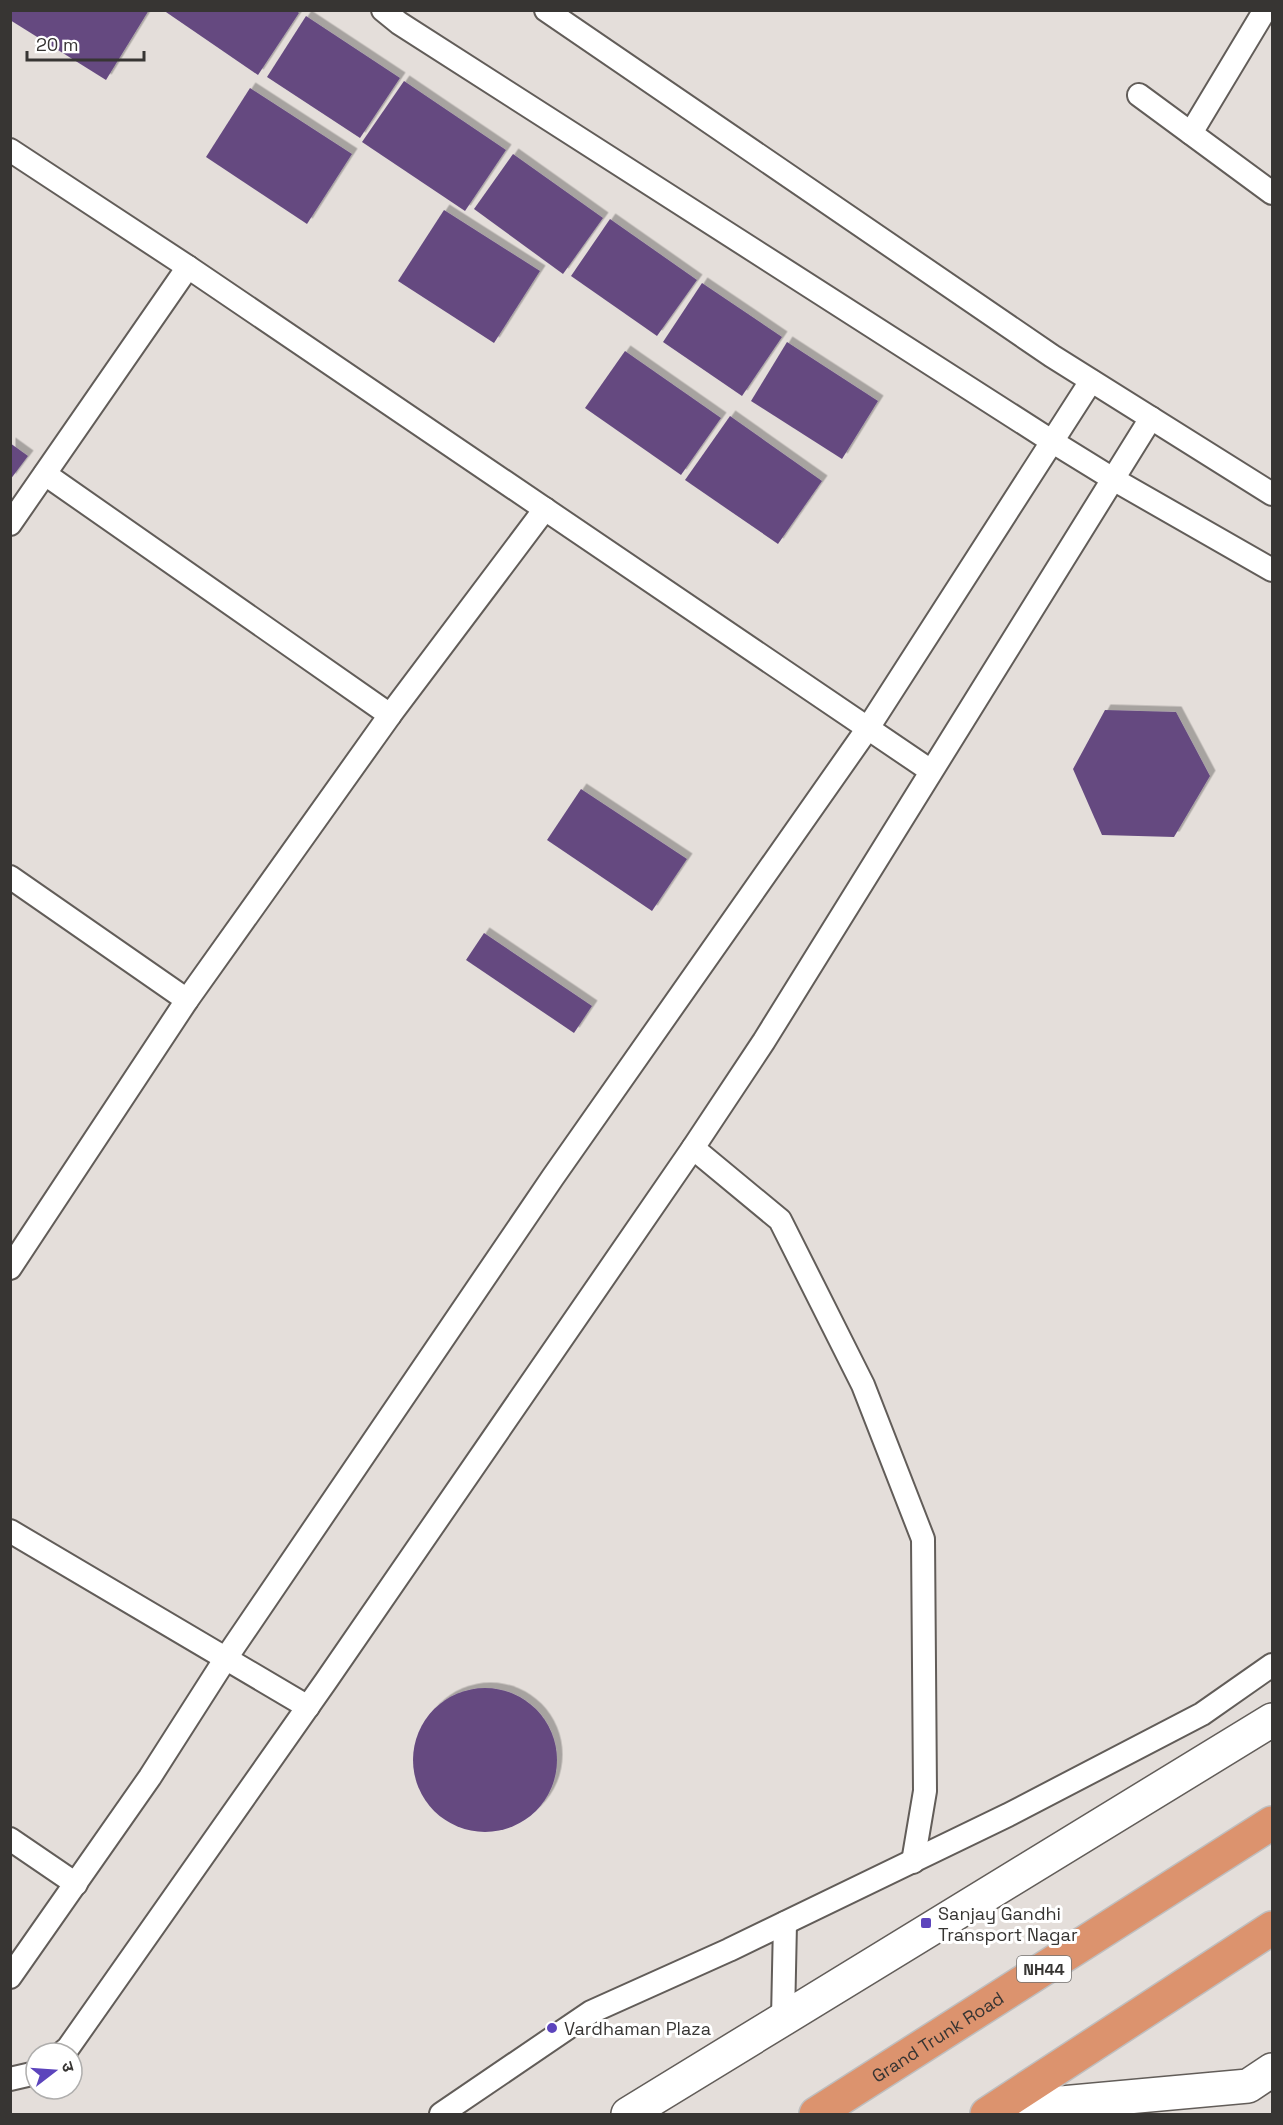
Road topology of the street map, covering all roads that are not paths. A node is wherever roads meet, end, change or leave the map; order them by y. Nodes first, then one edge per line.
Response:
1 (383, 10) edge
2 (546, 10) edge
3 (1265, 10) edge
4 (1139, 95) dead end
5 (1191, 133) junction
6 (10, 150) edge
7 (1272, 193) edge
8 (188, 267) junction
9 (1091, 381) junction
10 (1151, 418) junction
11 (1053, 442) junction
12 (45, 474) junction
13 (1113, 479) junction
14 (1272, 494) edge
15 (545, 509) junction
16 (10, 524) edge
17 (1272, 570) edge
18 (390, 716) junction
19 (868, 728) junction
20 (932, 771) junction
21 (10, 877) edge
22 (187, 1000) junction
23 (693, 1148) junction
24 (10, 1268) edge
25 (10, 1531) edge
26 (226, 1658) junction
27 (1272, 1665) edge
28 (308, 1707) junction
29 (1272, 1720) edge
30 (1272, 1823) edge
31 (10, 1839) edge
32 (913, 1862) junction
33 (76, 1884) junction
34 (785, 1923) junction
35 (1272, 1928) edge
36 (10, 1977) edge
37 (783, 2018) junction
38 (73, 2041) edge
39 (1272, 2070) edge
40 (994, 2113) edge
41 (441, 2115) edge
42 (628, 2115) edge
43 (816, 2115) edge

1 - 11 lane
2 - 9 lane
3 - 5 lane
4 - 5 lane
5 - 7 lane
6 - 8 lane
8 - 12 lane
8 - 15 lane
9 - 10 lane
9 - 11 lane
10 - 13 lane
10 - 14 lane
11 - 13 lane
11 - 19 lane
12 - 16 lane
12 - 18 lane
13 - 17 lane
13 - 20 lane
15 - 18 lane
15 - 19 lane
18 - 22 lane
19 - 20 lane
19 - 26 lane
20 - 23 lane
21 - 22 lane
22 - 24 lane
23 - 28 lane
23 - 32 lane
25 - 26 lane
26 - 28 lane
26 - 33 lane
27 - 32 lane
28 - 38 lane
29 - 37 main road
30 - 43 highway, Grand Trunk Road / NH44
31 - 33 lane
32 - 34 lane
33 - 36 lane
34 - 37 lane
34 - 41 lane
35 - 40 highway
37 - 42 main road
39 - 40 main road

